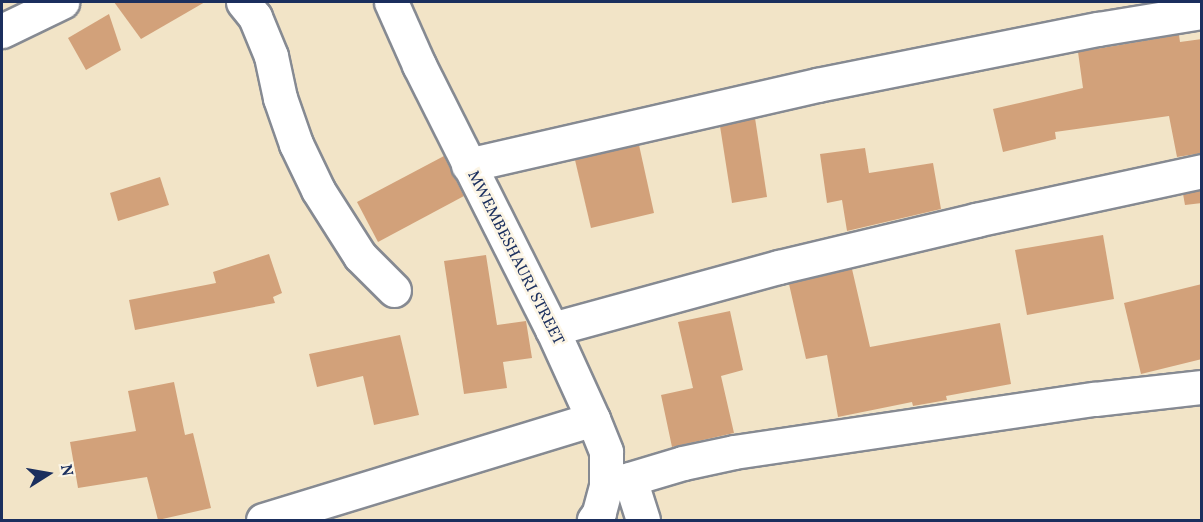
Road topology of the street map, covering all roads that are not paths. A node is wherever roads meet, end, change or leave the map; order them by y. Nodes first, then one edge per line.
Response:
1 (62, 2) edge
2 (243, 2) edge
3 (390, 2) edge
4 (1202, 12) edge
5 (2, 31) edge
6 (468, 165) junction
7 (1202, 171) edge
8 (394, 290) dead end
9 (552, 329) junction
10 (1202, 387) edge
11 (593, 418) junction
12 (618, 483) junction
13 (263, 520) edge
14 (594, 520) edge
15 (643, 520) edge

1 - 5 street
2 - 8 street
3 - 6 street, MWEMBESHAURI STREET
4 - 6 street
6 - 9 street, MWEMBESHAURI STREET
7 - 9 street
9 - 11 street, MWEMBESHAURI STREET
10 - 12 street
11 - 12 street, MWEMBESHAURI STREET
11 - 13 street
12 - 14 street, MWEMBESHAURI STREET
12 - 15 street

